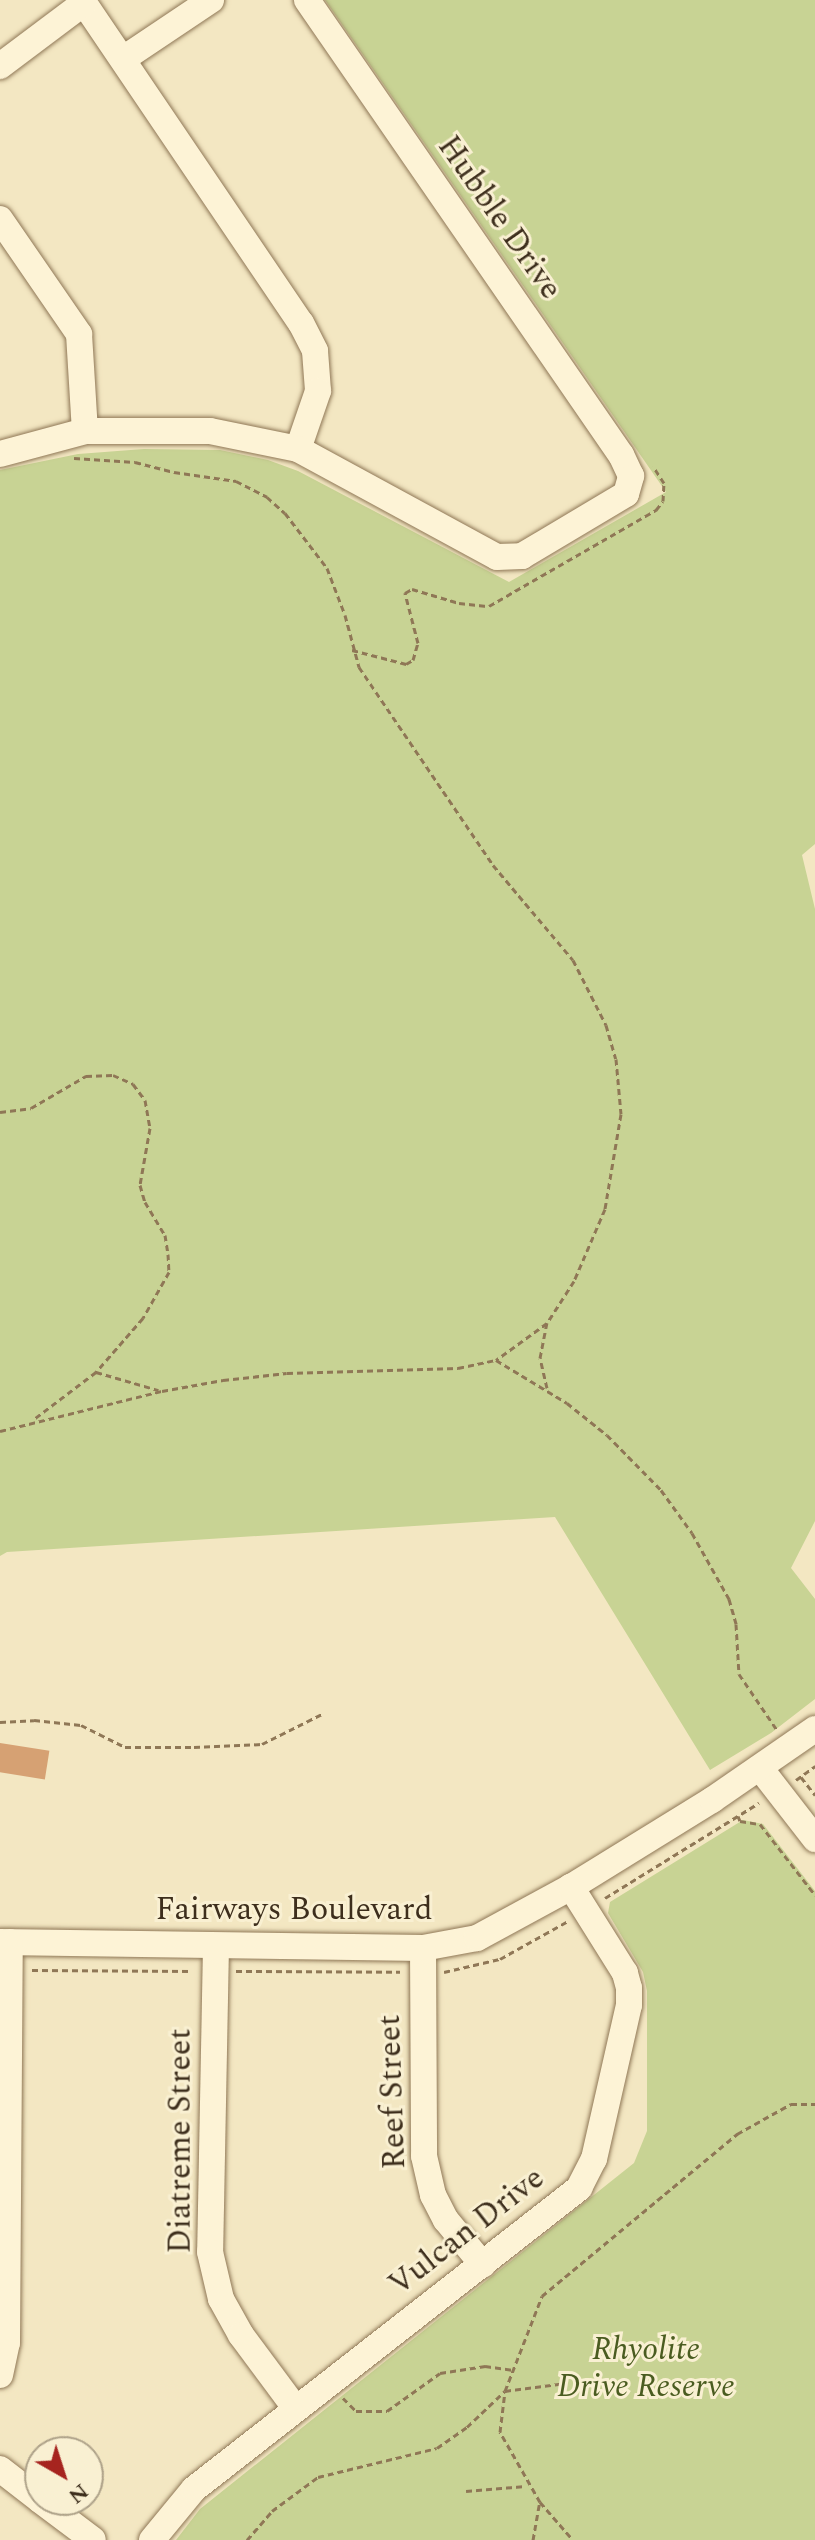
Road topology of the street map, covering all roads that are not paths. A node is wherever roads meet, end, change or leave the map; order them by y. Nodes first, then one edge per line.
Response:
1 (211, 0) edge
2 (307, 0) edge
3 (83, 1) edge
4 (123, 59) junction
5 (0, 66) edge
6 (0, 219) edge
7 (85, 431) junction
8 (298, 449) junction
9 (0, 454) edge
10 (815, 1729) edge
11 (760, 1768) junction
12 (815, 1839) edge
13 (571, 1887) junction
14 (5, 1942) edge
15 (216, 1946) junction
16 (423, 1948) junction
17 (483, 2265) junction
18 (0, 2375) edge
19 (296, 2409) junction
20 (0, 2469) edge
21 (24, 2488) edge
22 (61, 2516) edge
23 (93, 2540) edge
24 (152, 2540) edge

1 - 4 street
2 - 8 street, Hubble Drive
3 - 4 street
3 - 5 street
4 - 8 street
6 - 7 street
7 - 8 street
7 - 9 street
10 - 11 street, Fairways Boulevard
11 - 12 street
11 - 13 street, Fairways Boulevard
13 - 16 street, Fairways Boulevard
13 - 17 street, Vulcan Drive
14 - 15 street, Fairways Boulevard
14 - 18 street
15 - 16 street, Fairways Boulevard
15 - 19 street, Diatreme Street
16 - 17 street, Reef Street
17 - 19 street, Vulcan Drive
19 - 24 street, Vulcan Drive
20 - 21 street
22 - 23 street

